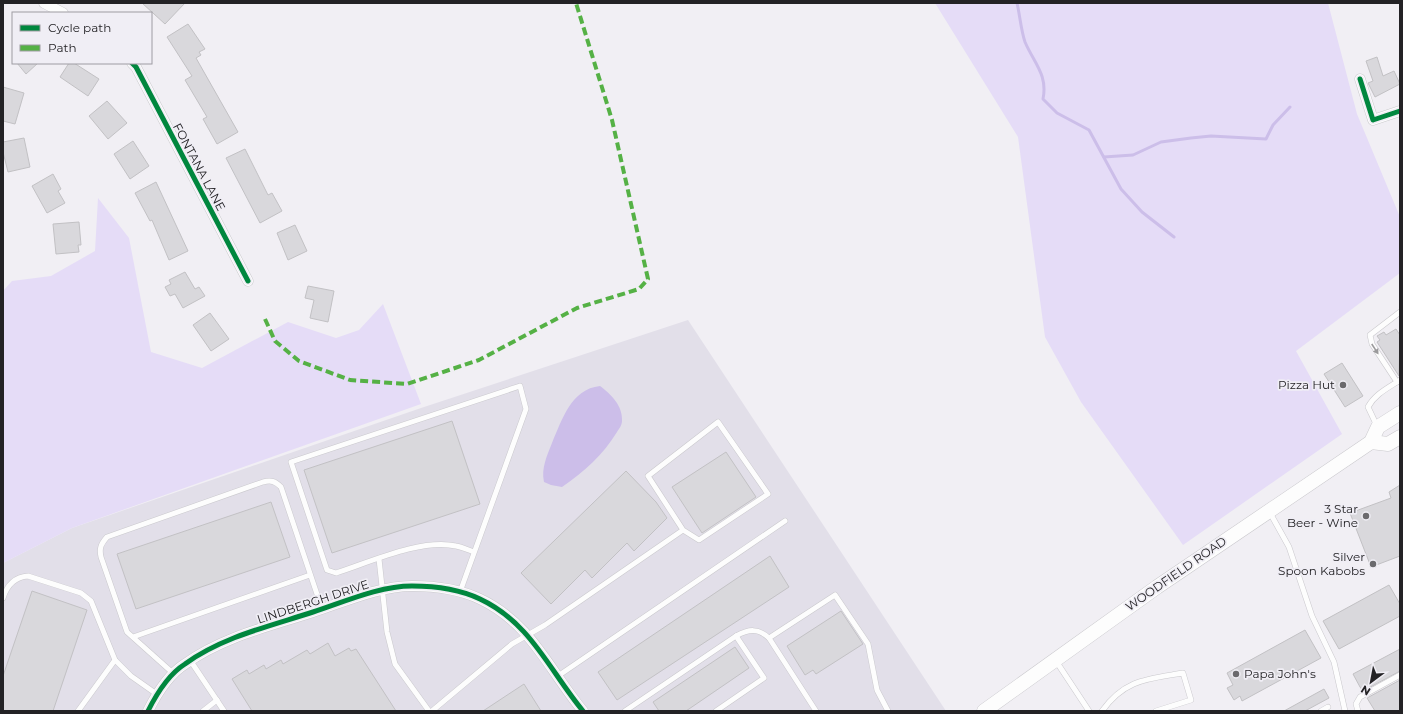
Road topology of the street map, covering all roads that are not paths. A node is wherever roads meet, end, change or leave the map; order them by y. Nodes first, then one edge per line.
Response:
1 (44, 3) edge
2 (61, 12) edge
3 (133, 64) edge
4 (1360, 79) dead end
5 (1400, 111) edge
6 (248, 280) dead end
7 (1400, 312) edge
8 (1398, 381) edge
9 (1400, 413) edge
10 (1378, 427) junction
11 (1400, 437) edge
12 (1371, 442) junction
13 (1269, 510) junction
14 (785, 521) dead end
15 (683, 530) junction
16 (474, 552) junction
17 (379, 559) junction
18 (310, 575) junction
19 (383, 590) junction
20 (460, 592) junction
21 (3, 598) edge
22 (322, 609) junction
23 (528, 634) junction
24 (736, 636) junction
25 (133, 637) junction
26 (769, 638) junction
27 (115, 660) junction
28 (190, 660) junction
29 (1055, 660) junction
30 (174, 674) junction
31 (1400, 675) edge
32 (558, 676) junction
33 (158, 695) junction
34 (217, 700) junction
35 (78, 711) edge
36 (148, 711) edge
37 (203, 711) edge
38 (224, 711) edge
39 (429, 711) edge
40 (432, 711) edge
41 (583, 711) edge
42 (625, 711) edge
43 (716, 711) edge
44 (816, 711) edge
45 (888, 711) edge
46 (984, 711) edge
47 (1089, 711) edge
48 (1102, 711) edge
49 (1156, 711) edge
50 (1321, 711) edge
51 (1328, 711) edge
52 (1345, 711) edge
53 (1358, 711) edge

1 - 2 street
3 - 6 street, FONTANA LANE
4 - 5 street
7 -> 8 lane
8 - 10 lane
9 - 10 main road
10 - 12 main road
11 - 12 main road
12 - 13 main road, WOODFIELD ROAD
13 - 29 main road, WOODFIELD ROAD
13 - 52 lane
14 - 32 lane
15 - 15 lane
15 - 23 lane
16 - 17 lane
16 - 17 lane
16 - 20 lane
17 - 19 lane
18 - 22 lane
18 - 25 lane
18 - 25 lane
19 - 20 street, LINDBERGH DRIVE
19 - 22 street, LINDBERGH DRIVE
19 - 39 lane
20 - 23 street, LINDBERGH DRIVE
21 - 27 lane
22 - 28 street, LINDBERGH DRIVE
23 - 32 street, LINDBERGH DRIVE
23 - 40 lane
24 - 26 lane
24 - 42 lane
24 - 43 lane
25 - 30 lane
26 - 44 lane
26 - 45 lane
27 - 33 lane
27 - 35 lane
28 - 30 street, LINDBERGH DRIVE
28 - 34 lane
29 - 46 main road, WOODFIELD ROAD
29 - 47 lane
30 - 33 street, LINDBERGH DRIVE
31 - 53 lane
32 - 41 street, LINDBERGH DRIVE
33 - 36 street, LINDBERGH DRIVE
34 - 37 lane
34 - 38 lane
48 - 49 lane
50 - 51 lane

